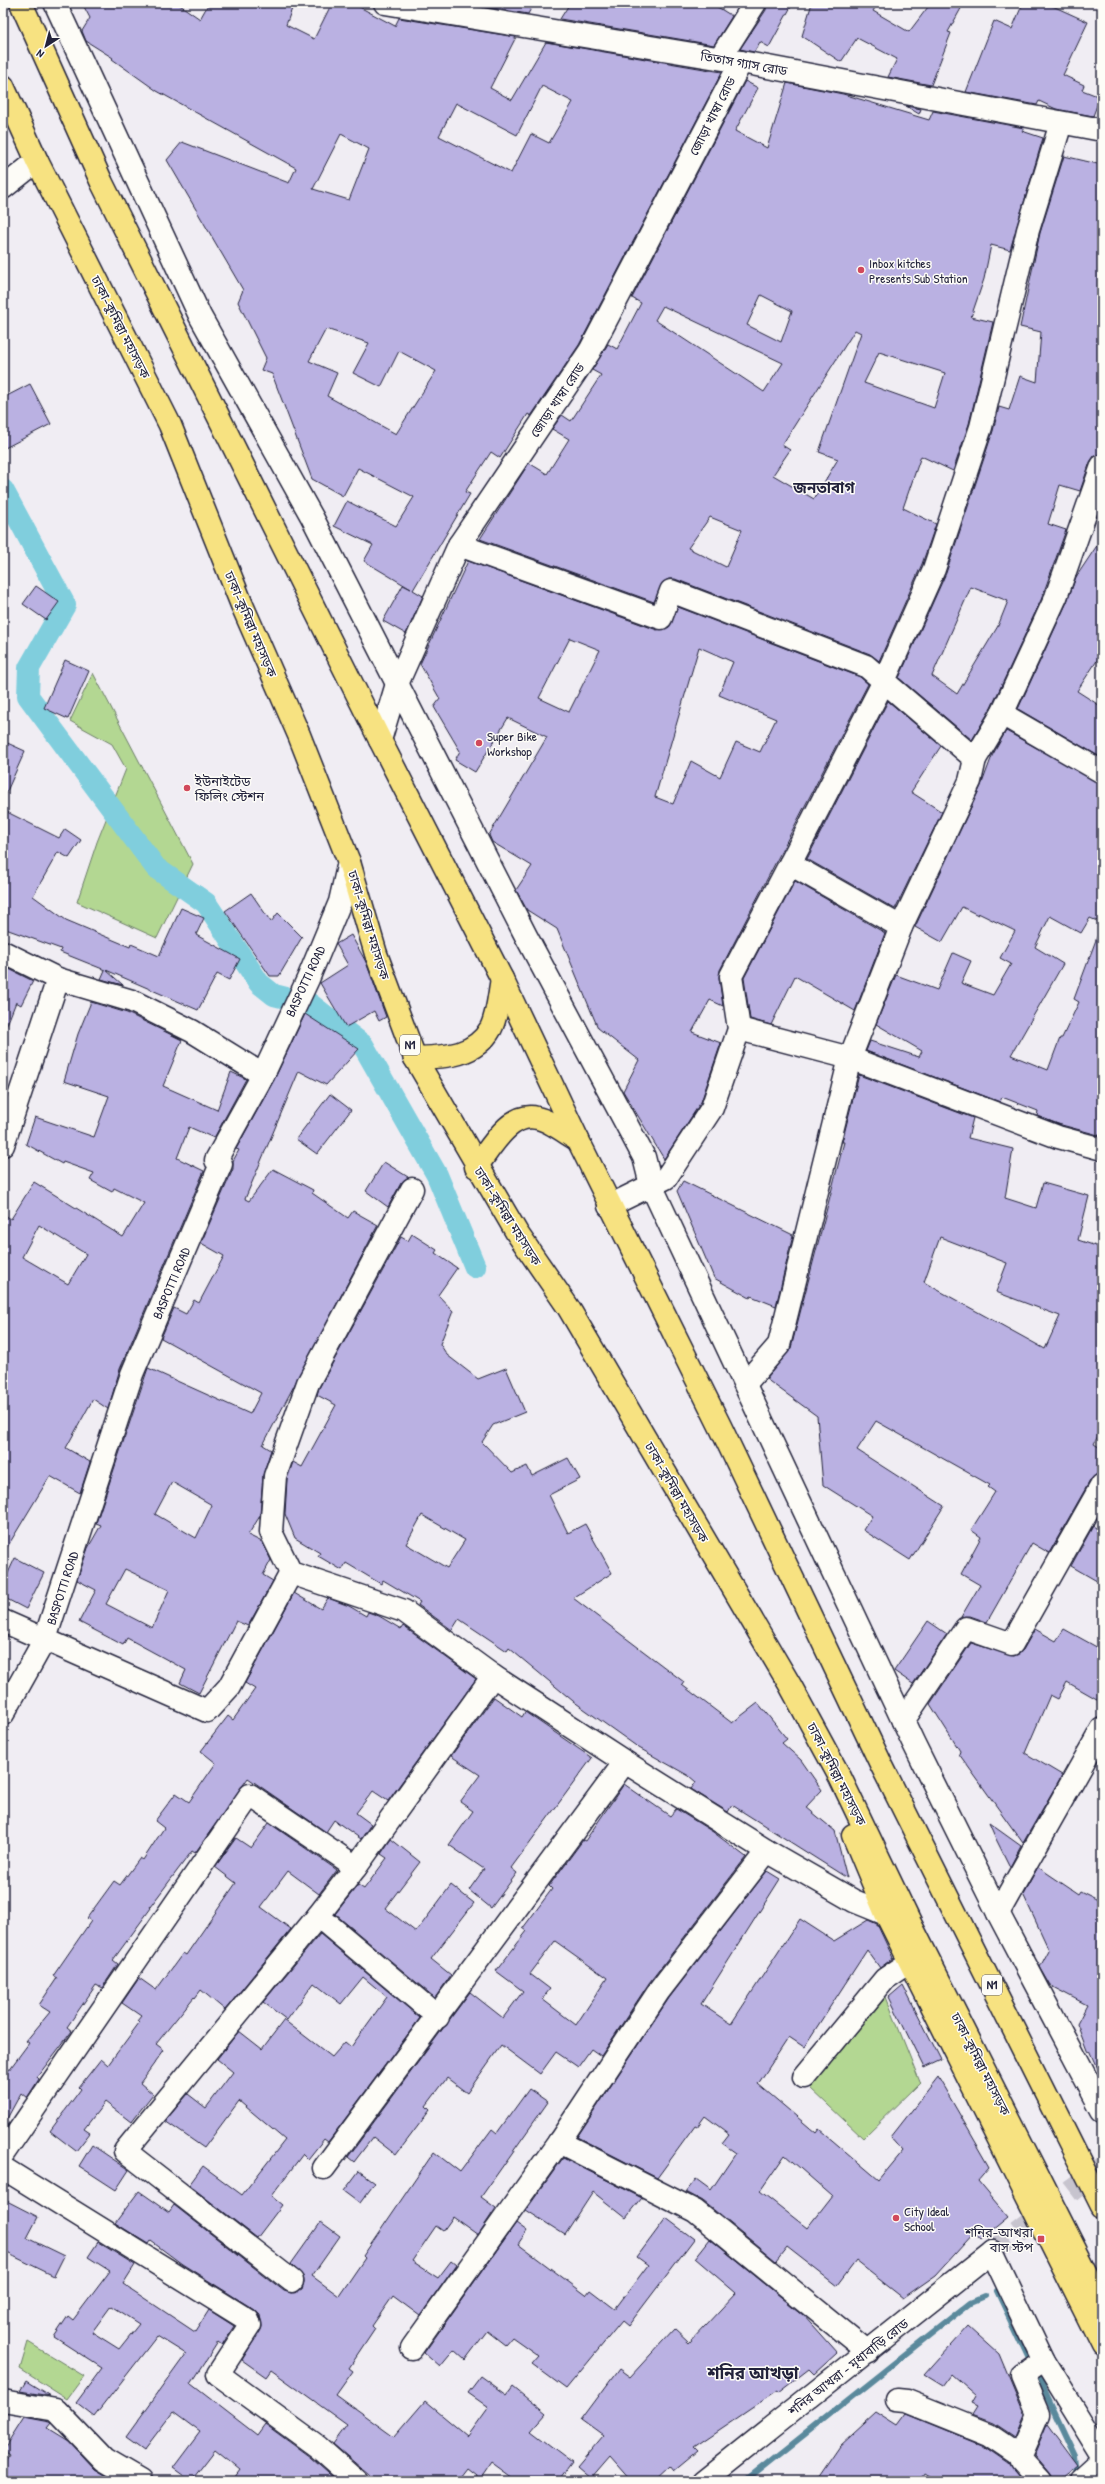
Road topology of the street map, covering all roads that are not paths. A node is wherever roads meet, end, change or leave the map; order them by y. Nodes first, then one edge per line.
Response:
1 (21, 3) edge
2 (55, 3) edge
3 (385, 3) edge
4 (754, 3) edge
5 (731, 60) junction
6 (3, 86) edge
7 (3, 108) edge
8 (1061, 123) junction
9 (1102, 130) edge
10 (37, 161) junction
11 (3, 188) edge
12 (1102, 466) edge
13 (459, 545) junction
14 (884, 681) junction
15 (397, 684) junction
16 (1002, 714) junction
17 (380, 740) junction
18 (975, 759) junction
19 (1102, 772) edge
20 (349, 862) junction
21 (790, 864) junction
22 (901, 927) junction
23 (3, 952) edge
24 (58, 979) junction
25 (502, 979) junction
26 (739, 1029) junction
27 (415, 1058) junction
28 (850, 1058) junction
29 (263, 1075) junction
30 (578, 1140) junction
31 (3, 1146) edge
32 (1102, 1149) edge
33 (476, 1167) junction
34 (651, 1185) junction
35 (412, 1189) dead end
36 (609, 1206) junction
37 (745, 1384) junction
38 (1102, 1485) edge
39 (291, 1573) junction
40 (3, 1621) edge
41 (45, 1639) junction
42 (493, 1676) junction
43 (790, 1685) junction
44 (3, 1714) edge
45 (903, 1721) junction
46 (1102, 1729) edge
47 (625, 1762) junction
48 (767, 1851) junction
49 (356, 1867) junction
50 (998, 1913) junction
51 (886, 1914) junction
52 (318, 1916) junction
53 (910, 1962) junction
54 (438, 2017) junction
55 (804, 2077) dead end
56 (1102, 2110) edge
57 (559, 2142) junction
58 (3, 2154) edge
59 (3, 2168) edge
60 (324, 2168) dead end
61 (1102, 2206) edge
62 (292, 2281) dead end
63 (1102, 2303) edge
64 (1102, 2345) edge
65 (412, 2348) dead end
66 (868, 2352) junction
67 (1044, 2361) junction
68 (897, 2400) dead end
69 (3, 2401) edge
70 (1020, 2455) junction
71 (1102, 2455) edge
72 (1102, 2464) edge
73 (715, 2477) edge
74 (140, 2481) edge
75 (356, 2481) edge
76 (1040, 2481) edge
77 (1082, 2481) edge

1 - 17 highway, N1
2 - 15 street
3 - 5 street, তিতাস গ্যাস রোড
4 - 5 street, জোড়া খাম্বা রোড
5 - 8 street, তিতাস গ্যাস রোড
5 - 13 street, জোড়া খাম্বা রোড
6 - 10 highway, ঢাকা–কুমিল্লা মহাসড়ক / N1
7 - 10 highway
8 - 9 street, তিতাস গ্যাস রোড
8 - 14 street
10 - 11 street
10 - 20 highway, ঢাকা–কুমিল্লা মহাসড়ক / N1
12 - 16 street
13 - 14 street
13 - 15 street, জোড়া খাম্বা রোড
14 - 18 street
14 - 21 street
15 - 17 street, জোড়া খাম্বা রোড
15 - 34 street
16 - 18 street
16 - 19 street
17 - 25 highway, N1
18 - 22 street
20 - 27 highway, ঢাকা–কুমিল্লা মহাসড়ক / N1
20 - 29 street, BASPOTTI ROAD
21 - 22 street
21 - 26 street
22 - 28 street
23 - 24 street
24 - 29 street
24 - 31 street
25 - 27 highway
25 - 30 highway, N1
26 - 28 street
26 - 34 street
27 - 33 highway, ঢাকা–কুমিল্লা মহাসড়ক / N1
28 - 32 street
28 - 37 street
29 - 41 street, BASPOTTI ROAD
30 - 33 highway
30 - 36 highway, N1
33 - 43 highway, ঢাকা–কুমিল্লা মহাসড়ক / N1
34 - 36 street
34 - 37 street
35 - 39 street
36 - 61 highway, N1
37 - 45 street
38 - 45 street
39 - 41 street
39 - 42 street
40 - 41 street
41 - 44 street, BASPOTTI ROAD
42 - 47 street
42 - 49 street
43 - 51 highway
43 - 63 highway, ঢাকা–কুমিল্লা মহাসড়ক / N1
45 - 50 street
46 - 50 street
47 - 48 street
47 - 54 street
48 - 51 street
48 - 57 street
49 - 52 street
49 - 58 street
50 - 56 street
51 - 53 highway
52 - 54 street
52 - 62 street
53 - 55 street
53 - 64 highway
54 - 60 street
57 - 65 street
57 - 66 street
59 - 75 street
66 - 67 street, শনির আখরা - মৃধাবাড়ি রোড
66 - 73 street, শনির আখরা - মৃধাবাড়ি রোড
67 - 70 street
67 - 71 street
68 - 70 street
69 - 74 street
70 - 76 street
72 - 77 street

